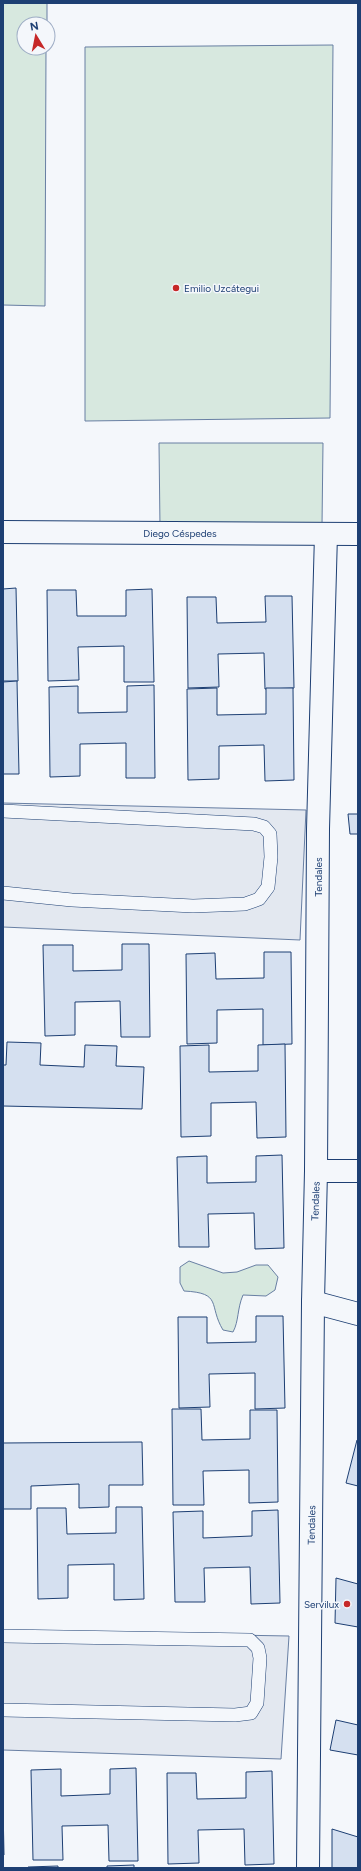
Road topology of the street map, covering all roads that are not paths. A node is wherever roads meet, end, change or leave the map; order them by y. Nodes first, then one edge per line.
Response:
1 (3, 532) edge
2 (326, 534) junction
3 (358, 534) edge
4 (3, 812) edge
5 (3, 893) edge
6 (316, 1171) junction
7 (358, 1171) edge
8 (313, 1302) junction
9 (358, 1314) edge
10 (3, 1636) edge
11 (3, 1710) edge
12 (308, 1868) edge

1 - 2 street, Diego Céspedes
2 - 3 street, Diego Céspedes
2 - 6 street, Tendales
4 - 5 lane
6 - 7 street
6 - 8 street, Tendales
8 - 9 street
8 - 12 street, Tendales
10 - 11 lane

